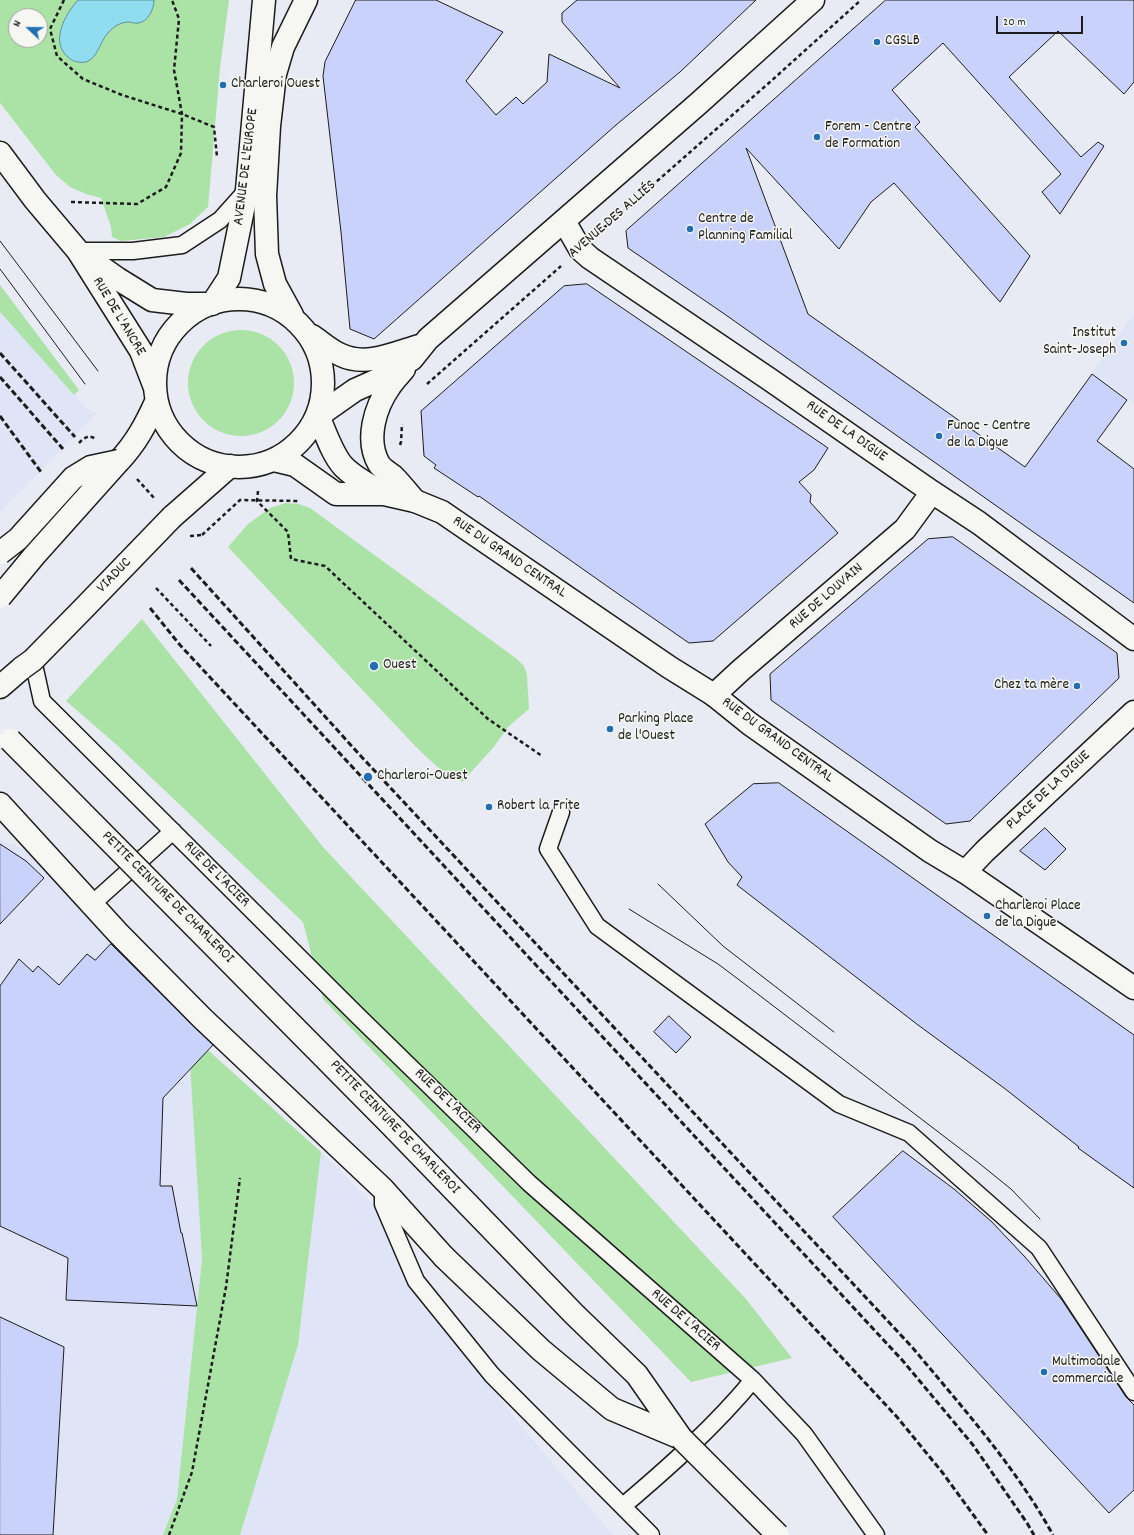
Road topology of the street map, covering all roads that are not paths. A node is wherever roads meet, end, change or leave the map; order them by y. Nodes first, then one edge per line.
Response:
1 (264, 0) edge
2 (306, 0) edge
3 (813, 0) edge
4 (0, 153) edge
5 (247, 190) junction
6 (564, 221) junction
7 (78, 251) junction
8 (212, 304) junction
9 (292, 315) junction
10 (312, 336) junction
11 (417, 352) junction
12 (155, 394) junction
13 (318, 416) junction
14 (274, 460) junction
15 (119, 461) junction
16 (230, 466) junction
17 (932, 492) junction
18 (384, 494) junction
19 (415, 501) junction
20 (0, 553) edge
21 (0, 597) edge
22 (1134, 639) edge
23 (27, 664) junction
24 (0, 687) edge
25 (714, 695) junction
26 (1134, 712) edge
27 (0, 731) edge
28 (0, 804) edge
29 (561, 812) dead end
30 (0, 824) edge
31 (173, 832) junction
32 (50, 858) junction
33 (965, 872) junction
34 (92, 904) junction
35 (1134, 988) edge
36 (383, 1189) junction
37 (753, 1380) junction
38 (1134, 1392) edge
39 (681, 1438) junction
40 (628, 1511) junction
41 (642, 1535) edge
42 (651, 1535) edge
43 (778, 1535) edge
44 (876, 1535) edge

1 - 5 main road, AVENUE DE L'EUROPE
2 - 9 main road, AVENUE DE L'EUROPE
3 - 6 main road, AVENUE DES ALLIÉS
4 - 7 main road, RUE DE L'ANCRE
5 - 7 lane
5 - 8 main road, AVENUE DE L'EUROPE
6 - 11 main road, AVENUE DES ALLIÉS
6 - 17 main road, RUE DE LA DIGUE
7 - 8 main road, RUE DE L'ANCRE
7 - 12 main road, RUE DE L'ANCRE
8 - 9 main road
8 - 12 main road
9 - 10 main road
10 - 11 main road
10 - 13 main road
11 - 13 main road, AVENUE DES ALLIÉS
11 - 19 main road, RUE DU GRAND CENTRAL
12 - 15 main road
12 - 16 main road, RUE DE L'ANCRE
13 - 14 main road
13 - 18 main road, RUE DU GRAND CENTRAL
14 - 16 main road, RUE DE L'ANCRE
14 - 18 main road, RUE DU GRAND CENTRAL
15 - 20 main road, bridge
15 - 21 main road, bridge
16 - 23 main road, VIADUC, bridge
17 - 22 main road, RUE DE LA DIGUE
17 - 25 main road, RUE DE LOUVAIN
18 - 19 main road, RUE DU GRAND CENTRAL
19 - 25 main road, RUE DU GRAND CENTRAL
23 - 24 main road, VIADUC
23 - 31 lane, RUE DE L'ACIER
25 - 33 main road, RUE DU GRAND CENTRAL
26 - 33 main road, PLACE DE LA DIGUE
27 - 39 main road, PETITE CEINTURE DE CHARLEROI, bridge
28 - 32 main road
29 - 38 lane
30 - 32 main road
31 - 34 lane
31 - 37 lane, RUE DE L'ACIER
32 - 34 main road
33 - 35 main road, RUE DU GRAND CENTRAL
34 - 36 main road
36 - 39 main road
36 - 40 lane
37 - 40 lane
37 - 44 lane, RUE DE L'ACIER
39 - 43 main road, PETITE CEINTURE DE CHARLEROI, bridge
40 - 41 lane
40 - 42 lane

